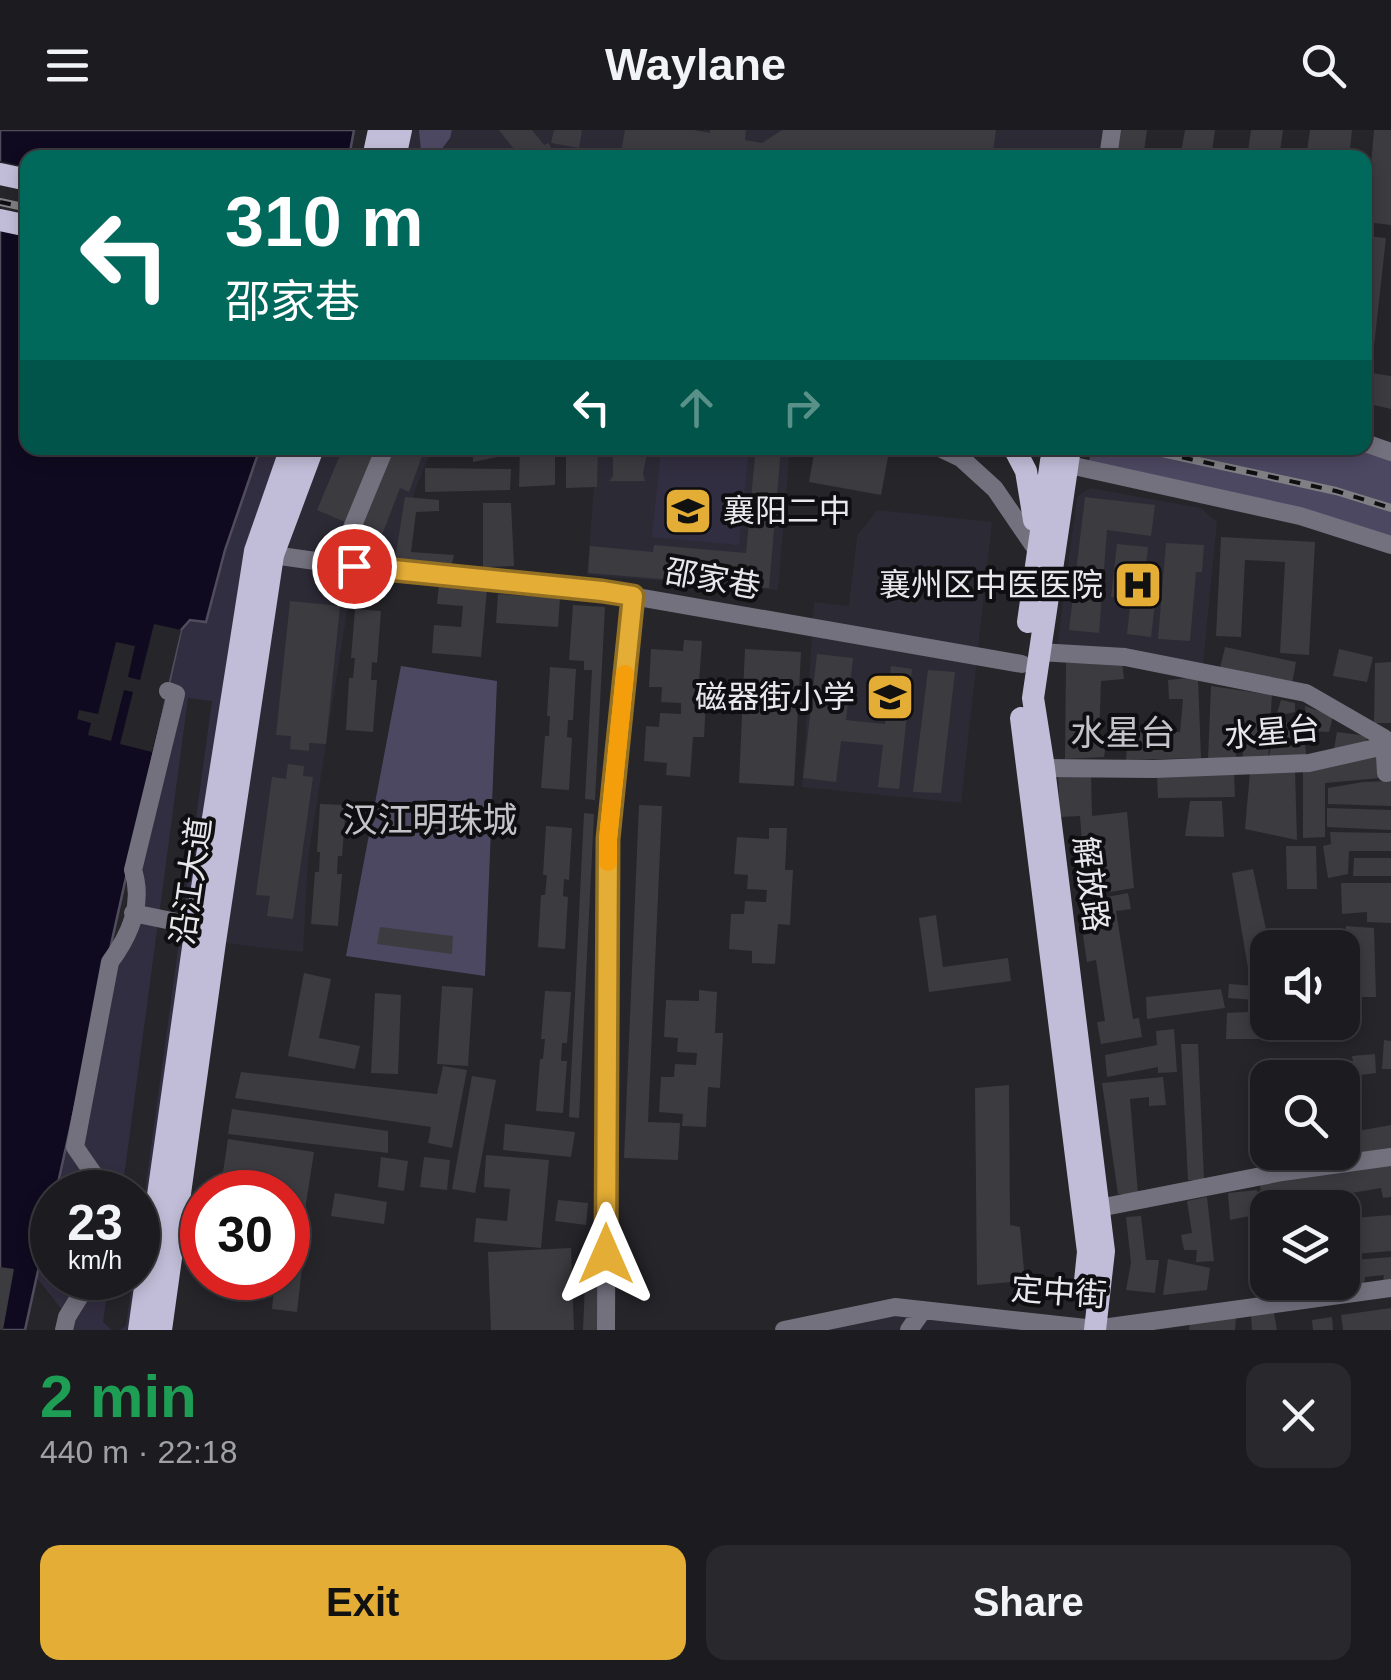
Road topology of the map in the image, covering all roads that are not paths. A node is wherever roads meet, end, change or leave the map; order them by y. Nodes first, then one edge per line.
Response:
1 (289, 455) edge
2 (309, 455) edge
3 (382, 455) edge
4 (955, 455) edge
5 (1018, 455) edge
6 (1061, 455) edge
7 (1391, 544) edge
8 (1038, 552) junction
9 (273, 555) junction
10 (337, 564) junction
11 (633, 596) junction
12 (1031, 658) junction
13 (168, 691) dead end
14 (1384, 746) junction
15 (1044, 768) junction
16 (1391, 772) edge
17 (134, 912) junction
18 (196, 926) junction
19 (1391, 1157) edge
20 (91, 1170) edge
21 (1099, 1208) junction
22 (1391, 1288) edge
23 (77, 1300) edge
24 (923, 1310) junction
25 (1088, 1329) edge
26 (64, 1330) edge
27 (139, 1330) edge
28 (161, 1330) edge
29 (606, 1330) edge
30 (784, 1330) edge
31 (909, 1330) edge

1 - 18 main road, 沿江大道
2 - 9 main road, 沿江大道
3 - 10 street
4 - 8 street
5 - 8 main road
6 - 7 street
6 - 8 main road, 解放路
6 - 12 main road, 解放路
8 - 12 main road, 解放路
9 - 10 street, 邵家巷
9 - 28 main road, 沿江大道
10 - 11 street, 邵家巷
11 - 12 street, 邵家巷
11 - 29 street
12 - 14 street, 邵家巷
12 - 15 main road, 解放路
12 - 25 main road, 解放路
13 - 17 street
14 - 15 street, 水星台
14 - 16 street
15 - 21 main road, 解放路
17 - 18 street
17 - 20 street
18 - 27 main road, 沿江大道
19 - 21 street
21 - 25 main road, 解放路
22 - 25 street, 定中街
23 - 26 street
24 - 25 street, 定中街
24 - 30 street, 定中街
24 - 31 street

